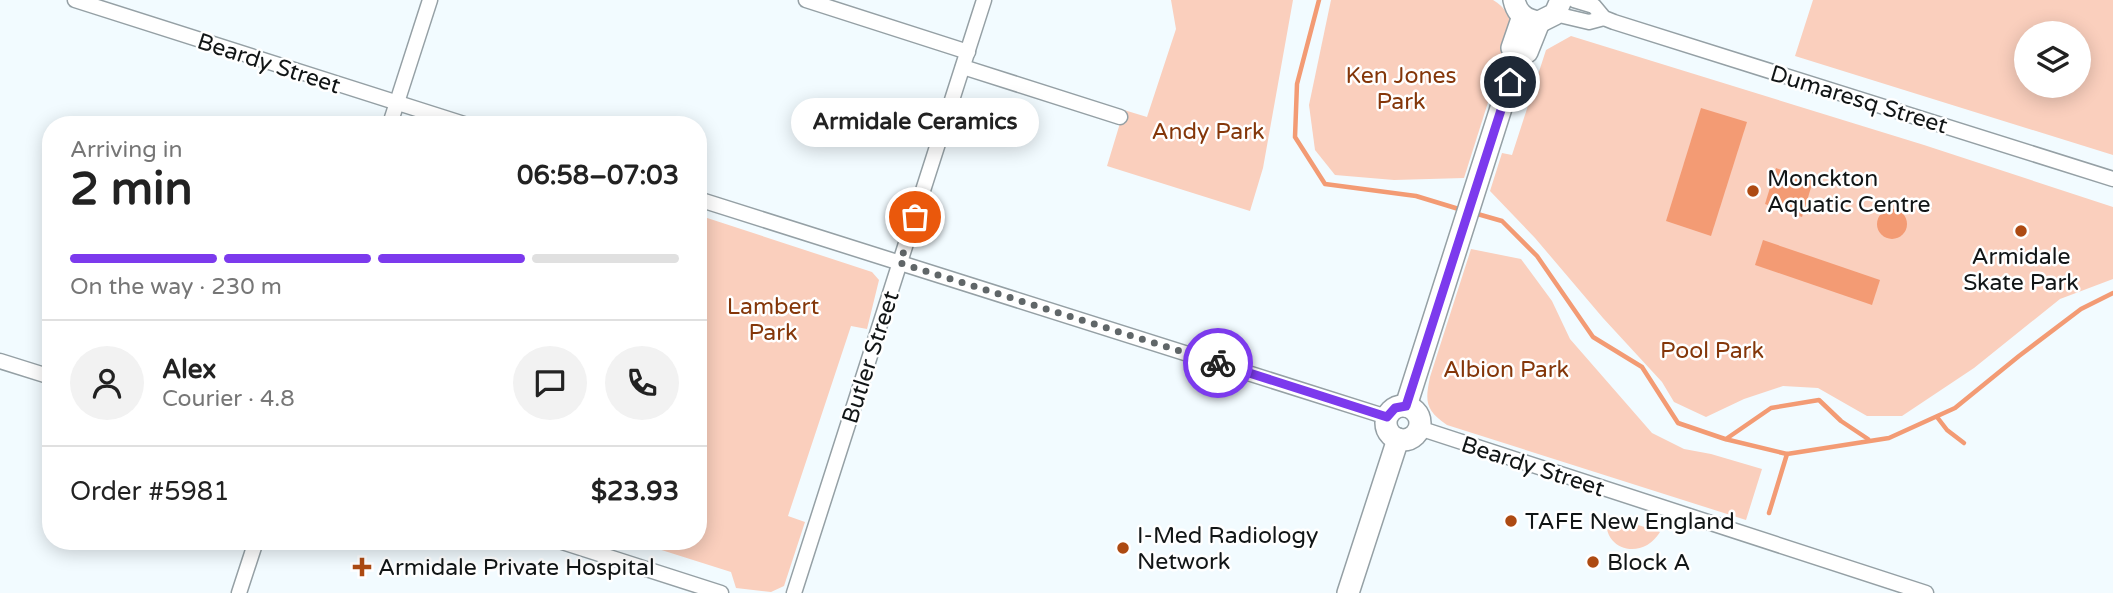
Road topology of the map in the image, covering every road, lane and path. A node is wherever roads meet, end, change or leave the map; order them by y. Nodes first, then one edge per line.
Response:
1 (75, 0) edge
2 (430, 0) edge
3 (806, 0) edge
4 (984, 0) edge
5 (1574, 0) edge
6 (1530, 8) edge
7 (1604, 18) junction
8 (968, 52) junction
9 (963, 67) junction
10 (397, 103) junction
11 (393, 116) edge
12 (438, 116) edge
13 (1120, 117) dead end
14 (2113, 179) edge
15 (707, 202) edge
16 (900, 263) junction
17 (0, 361) edge
18 (42, 374) edge
19 (1406, 406) junction
20 (1387, 417) junction
21 (1419, 428) junction
22 (1398, 439) junction
23 (253, 550) edge
24 (587, 550) edge
25 (1904, 590) edge
26 (239, 593) edge
27 (722, 593) edge
28 (794, 593) edge
29 (1348, 593) edge
30 (1926, 593) edge

1 - 10 street, Beardy Street
2 - 10 street
3 - 8 street
4 - 8 street, Butler Street
5 - 7 street, Dumaresq Street
6 - 7 street, Dumaresq Street
6 - 19 street
7 - 14 street, Dumaresq Street
8 - 9 street, Butler Street
9 - 13 street
9 - 16 street, Butler Street
10 - 11 street
10 - 12 street, Beardy Street
15 - 16 street
16 - 20 street
16 - 28 street, Butler Street
17 - 18 street
19 - 20 street
19 - 21 street
20 - 22 street
21 - 22 street
21 - 25 street, Beardy Street
22 - 29 street
23 - 26 street
24 - 27 street
25 - 30 street, Beardy Street

